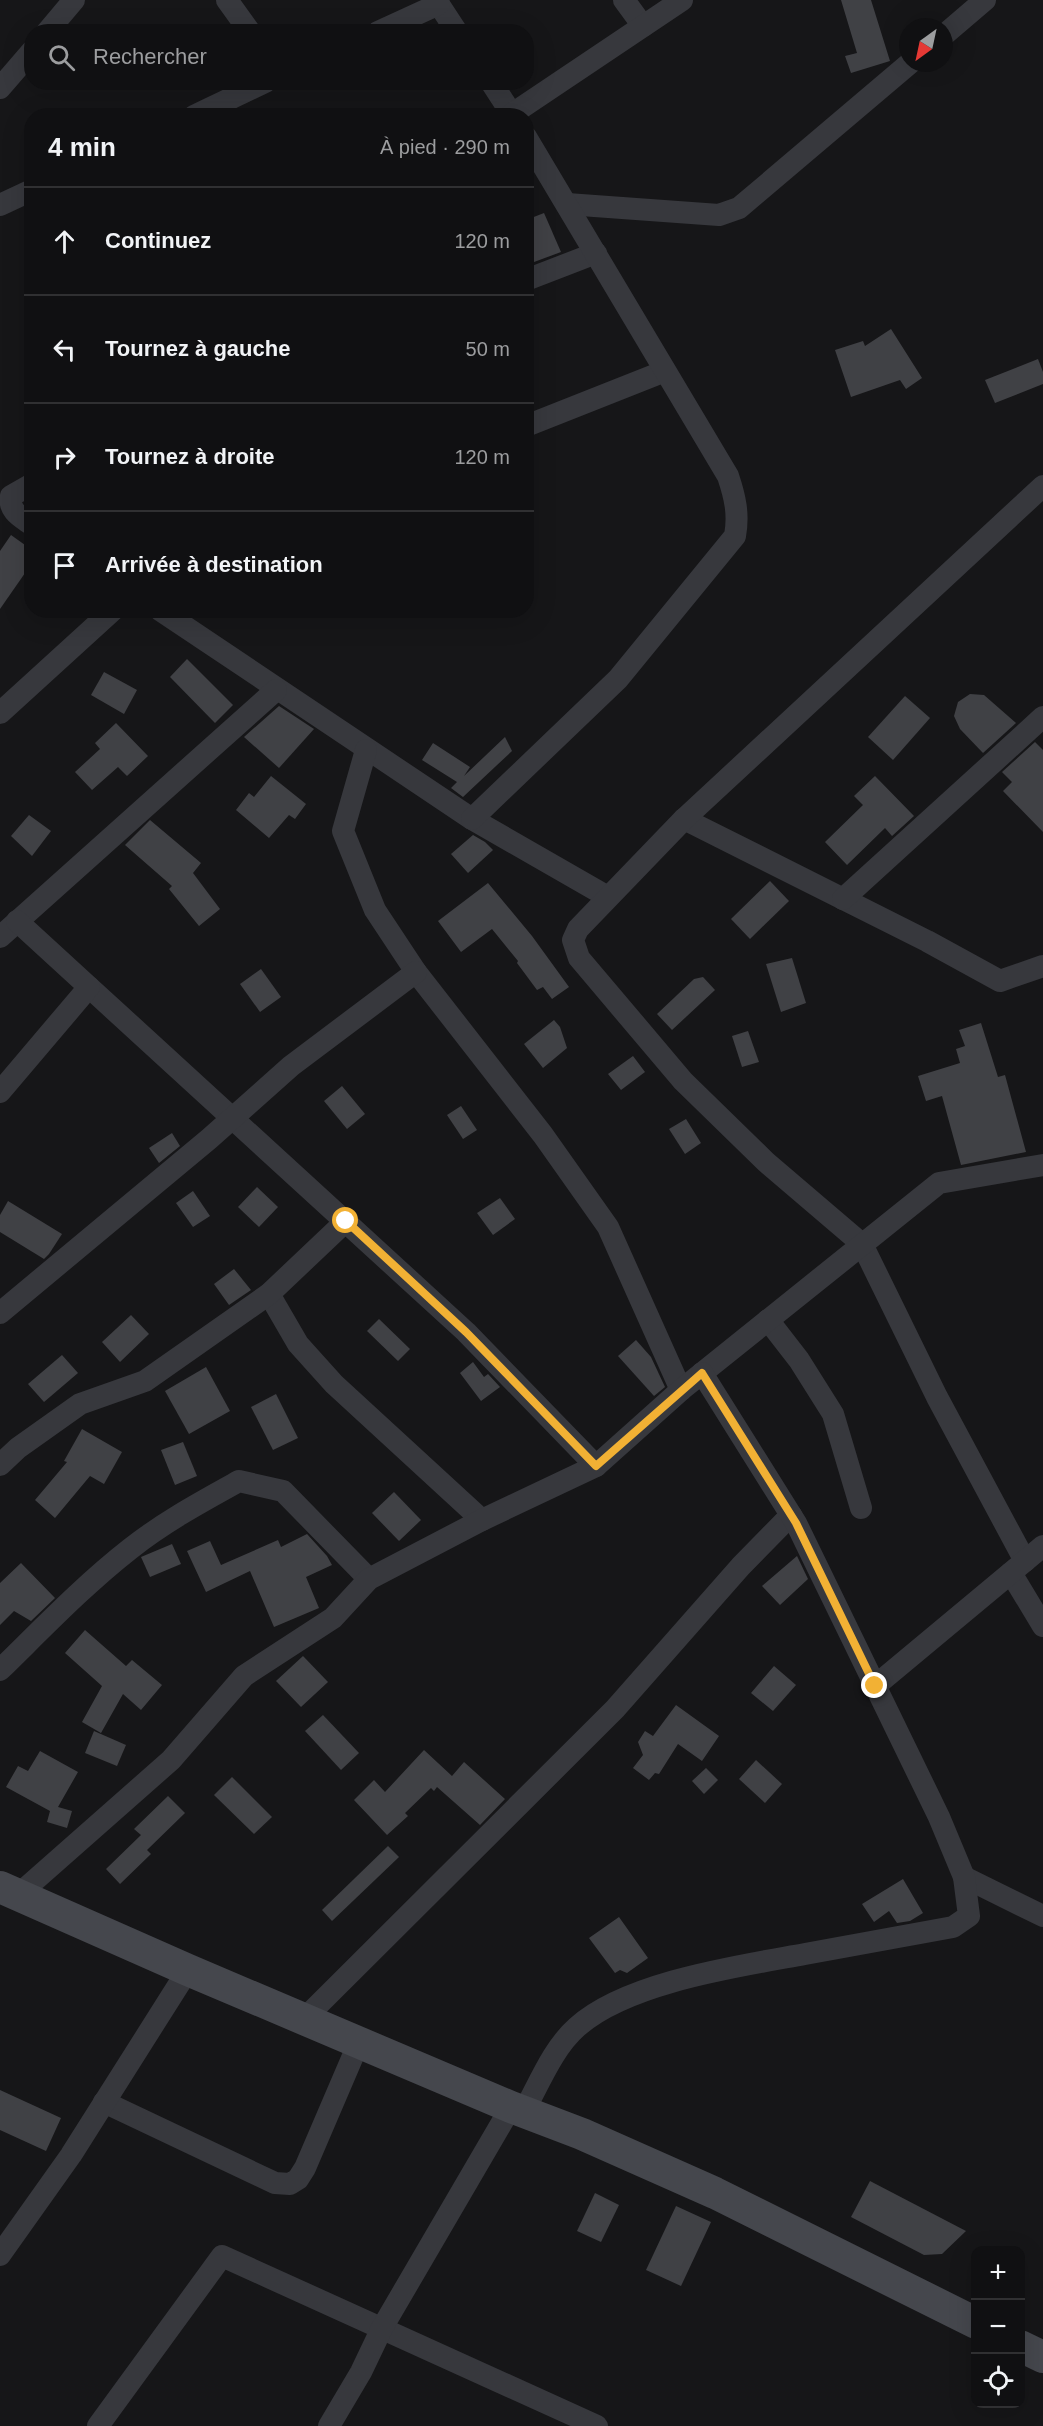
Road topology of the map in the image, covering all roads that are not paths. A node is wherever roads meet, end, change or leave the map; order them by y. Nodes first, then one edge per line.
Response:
1 (74, 0) edge
2 (227, 0) edge
3 (624, 0) edge
4 (682, 0) edge
5 (985, 0) edge
6 (438, 2) edge
7 (54, 24) edge
8 (244, 24) edge
9 (394, 24) edge
10 (452, 24) edge
11 (643, 26) junction
12 (953, 27) edge
13 (24, 60) edge
14 (899, 72) edge
15 (0, 88) edge
16 (248, 90) edge
17 (496, 90) edge
18 (211, 108) edge
19 (508, 108) edge
20 (523, 108) edge
21 (534, 150) edge
22 (24, 194) edge
23 (567, 204) junction
24 (0, 205) edge
25 (596, 253) junction
26 (534, 277) edge
27 (665, 370) junction
28 (534, 423) edge
29 (1043, 486) edge
30 (24, 489) edge
31 (7, 513) edge
32 (24, 521) edge
33 (104, 618) edge
34 (172, 618) edge
35 (276, 690) junction
36 (0, 713) edge
37 (1043, 717) edge
38 (366, 750) junction
39 (472, 819) junction
40 (684, 819) junction
41 (608, 897) junction
42 (843, 899) junction
43 (17, 921) junction
44 (0, 937) edge
45 (1043, 966) edge
46 (416, 972) junction
47 (89, 987) junction
48 (0, 1092) edge
49 (231, 1118) junction
50 (1043, 1166) edge
51 (346, 1221) junction
52 (862, 1244) junction
53 (269, 1294) junction
54 (0, 1313) edge
55 (768, 1320) junction
56 (702, 1373) junction
57 (681, 1390) junction
58 (0, 1465) edge
59 (596, 1466) junction
60 (861, 1508) dead end
61 (791, 1515) junction
62 (482, 1520) junction
63 (1043, 1546) edge
64 (1018, 1567) junction
65 (369, 1579) junction
66 (1043, 1626) edge
67 (0, 1670) edge
68 (875, 1686) junction
69 (964, 1877) junction
70 (9, 1891) edge
71 (1043, 1916) edge
72 (188, 1970) junction
73 (304, 2019) junction
74 (359, 2042) junction
75 (104, 2102) junction
76 (518, 2109) junction
77 (0, 2255) edge
78 (971, 2322) edge
79 (382, 2328) junction
80 (1025, 2348) edge
81 (1043, 2357) edge
82 (98, 2426) edge
83 (328, 2426) edge
84 (597, 2426) edge

1 - 7 street
2 - 8 street
3 - 11 street
4 - 11 street
5 - 12 street
6 - 9 street
6 - 10 street
11 - 20 street
13 - 15 street
14 - 23 street
16 - 18 street
17 - 19 street
21 - 23 street
22 - 24 street
23 - 25 street
25 - 26 street
25 - 27 street
27 - 28 street
27 - 39 street
29 - 40 street
30 - 31 street
31 - 32 street
33 - 36 street
34 - 35 street
35 - 38 street
35 - 43 street
37 - 42 street
38 - 39 street
38 - 46 street
39 - 41 street
40 - 41 street
40 - 42 street
41 - 52 street
42 - 45 street
43 - 44 street
43 - 47 street
46 - 49 street
46 - 57 street
47 - 48 street
47 - 49 street
49 - 51 street
49 - 54 street
50 - 52 street
51 - 53 street
51 - 59 street
52 - 55 street
52 - 64 street
53 - 58 street
53 - 62 street
55 - 56 street
55 - 60 street
56 - 57 street
56 - 61 street
57 - 59 street
59 - 62 street
61 - 68 street
61 - 73 street
62 - 65 street
63 - 64 street
64 - 66 street
64 - 68 street
65 - 67 street
65 - 70 street
68 - 69 street
69 - 71 street
69 - 76 street
70 - 72 main road
72 - 73 main road
72 - 75 street
73 - 74 main road
74 - 75 street
74 - 76 main road
75 - 77 street
76 - 78 main road
76 - 79 street
79 - 82 street
79 - 83 street
79 - 84 street
80 - 81 main road

